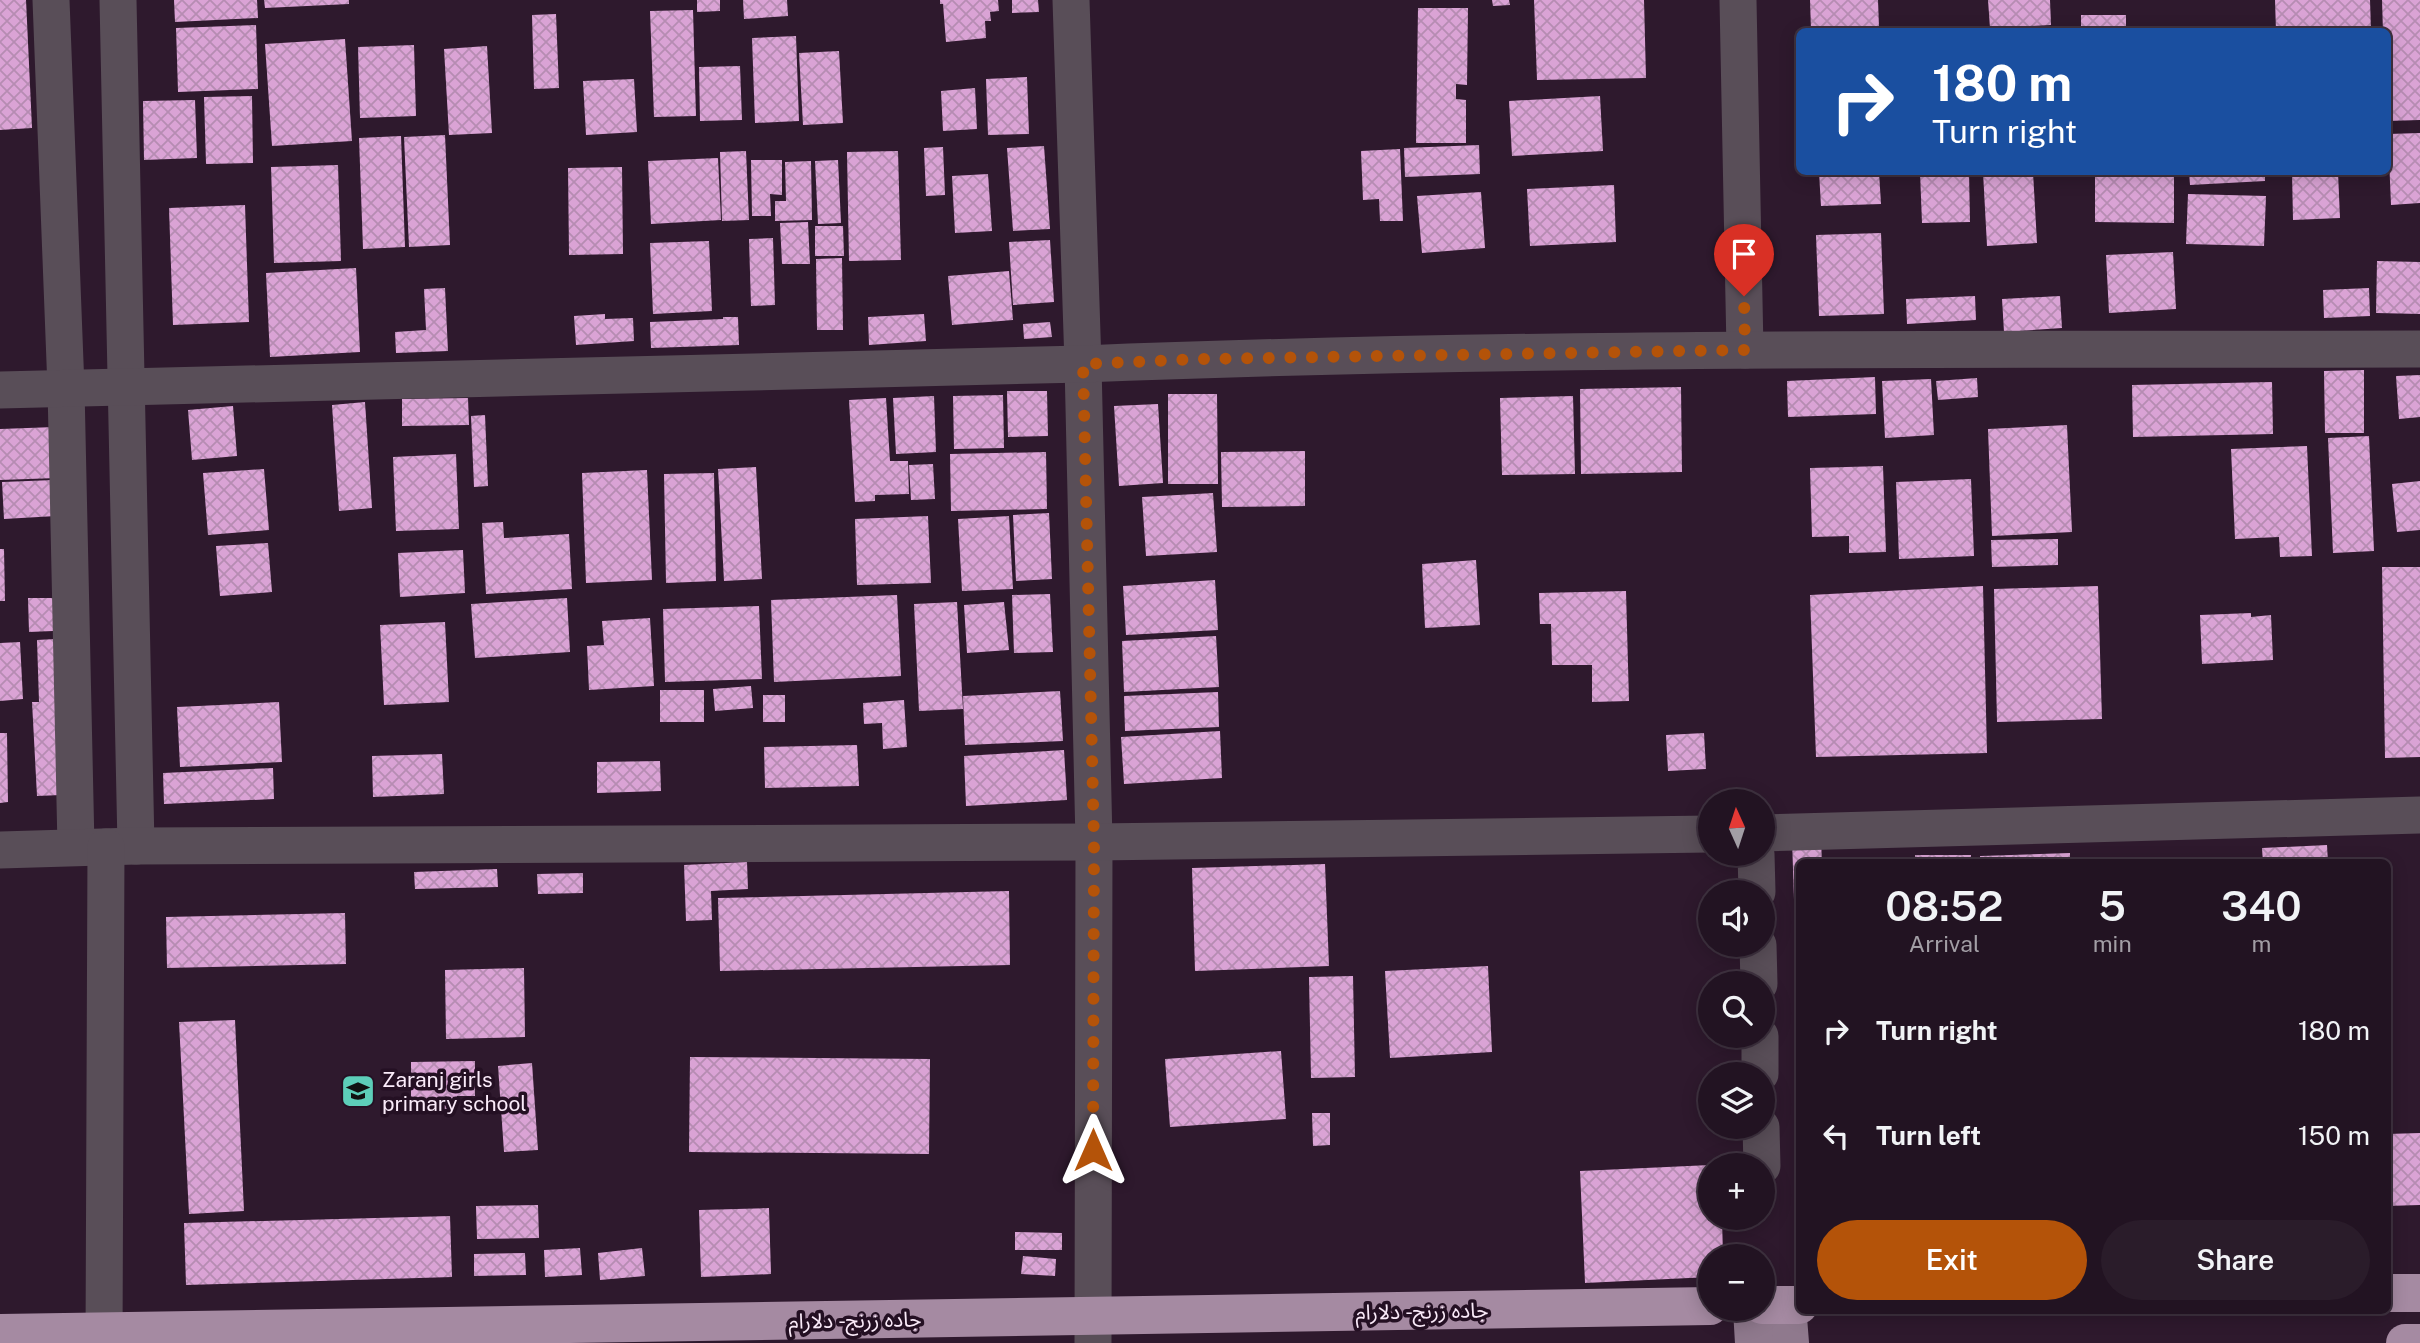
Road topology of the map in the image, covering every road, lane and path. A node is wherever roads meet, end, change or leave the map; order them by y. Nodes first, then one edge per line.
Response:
1 (51, 0) edge
2 (118, 0) edge
3 (1071, 0) edge
4 (1738, 0) edge
5 (2420, 349) edge
6 (1745, 350) junction
7 (1083, 364) junction
8 (127, 387) junction
9 (66, 388) junction
10 (0, 390) edge
11 (2420, 815) edge
12 (1698, 834) edge
13 (1775, 834) edge
14 (1094, 842) junction
15 (106, 847) junction
16 (0, 850) edge
17 (2391, 1293) edge
18 (2420, 1293) edge
19 (1698, 1306) edge
20 (1775, 1306) edge
21 (1767, 1321) edge
22 (1093, 1330) edge
23 (0, 1333) edge
24 (104, 1337) edge
25 (1755, 1343) edge
26 (1790, 1343) edge
27 (2405, 1343) edge
28 (2420, 1343) edge

1 - 9 street
2 - 8 street
3 - 7 street
4 - 6 street
5 - 6 street
6 - 7 street
7 - 8 street
7 - 14 street
8 - 9 street
8 - 15 street
9 - 10 street
9 - 15 street
11 - 13 street
12 - 14 street
14 - 15 street
14 - 22 street
15 - 16 street
15 - 24 street
17 - 18 highway
19 - 22 highway, جاده زرنج - دلارام
20 - 26 main road
21 - 25 main road
22 - 24 highway, جاده زرنج - دلارام
23 - 24 highway, جاده زرنج - دلارام
27 - 28 highway

